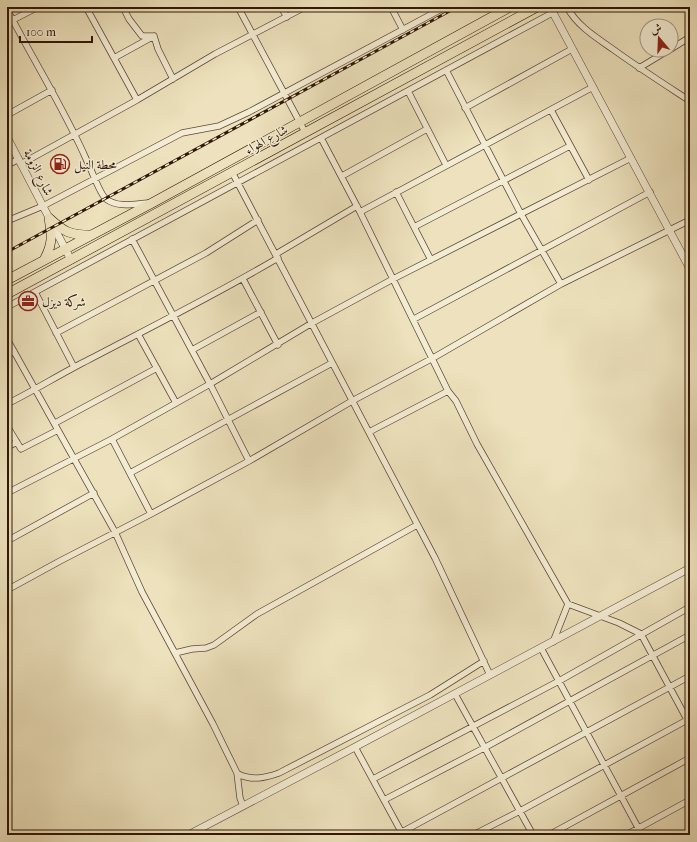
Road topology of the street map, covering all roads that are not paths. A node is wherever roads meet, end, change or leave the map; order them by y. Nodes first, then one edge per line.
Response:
1 (38, 7) edge
2 (86, 7) edge
3 (131, 7) edge
4 (238, 7) edge
5 (281, 7) edge
6 (306, 7) edge
7 (391, 7) edge
8 (445, 7) edge
9 (510, 7) edge
10 (537, 7) edge
11 (567, 7) edge
12 (7, 9) edge
13 (552, 10) edge
14 (287, 17) junction
15 (13, 20) junction
16 (7, 23) edge
17 (404, 30) junction
18 (253, 34) junction
19 (154, 36) junction
20 (690, 37) edge
21 (679, 44) edge
22 (572, 48) junction
23 (114, 58) junction
24 (656, 58) edge
25 (640, 68) junction
26 (446, 70) junction
27 (173, 79) junction
28 (593, 87) junction
29 (52, 90) junction
30 (408, 91) junction
31 (284, 93) junction
32 (137, 100) junction
33 (690, 101) edge
34 (466, 108) junction
35 (551, 110) junction
36 (7, 115) edge
37 (299, 122) junction
38 (427, 128) junction
39 (305, 132) junction
40 (75, 134) junction
41 (7, 137) edge
42 (321, 138) junction
43 (485, 145) junction
44 (570, 146) junction
45 (631, 158) junction
46 (20, 162) junction
47 (7, 165) edge
48 (446, 166) junction
49 (232, 172) junction
50 (342, 176) junction
51 (96, 180) junction
52 (503, 180) junction
53 (589, 180) junction
54 (238, 182) junction
55 (396, 192) junction
56 (650, 192) junction
57 (152, 203) junction
58 (43, 206) junction
59 (359, 209) junction
60 (521, 214) junction
61 (49, 218) junction
62 (258, 220) junction
63 (690, 220) edge
64 (7, 221) edge
65 (414, 227) junction
66 (669, 230) junction
67 (91, 234) junction
68 (132, 240) junction
69 (66, 249) junction
70 (542, 250) junction
71 (277, 256) junction
72 (44, 260) junction
73 (71, 260) junction
74 (431, 260) junction
75 (690, 269) edge
76 (243, 279) junction
77 (393, 279) junction
78 (7, 280) edge
79 (155, 281) junction
80 (561, 284) junction
81 (35, 292) junction
82 (7, 294) edge
83 (7, 307) edge
84 (260, 312) junction
85 (173, 316) junction
86 (414, 319) junction
87 (312, 323) junction
88 (56, 333) junction
89 (138, 334) junction
90 (7, 339) edge
91 (278, 345) junction
92 (192, 350) junction
93 (14, 351) junction
94 (7, 355) edge
95 (433, 358) junction
96 (332, 363) junction
97 (74, 367) junction
98 (157, 368) junction
99 (210, 384) junction
100 (35, 390) junction
101 (448, 391) junction
102 (352, 401) junction
103 (176, 403) junction
104 (7, 404) edge
105 (228, 419) junction
106 (55, 423) junction
107 (7, 426) edge
108 (58, 430) junction
109 (369, 432) junction
110 (112, 439) junction
111 (17, 442) junction
112 (7, 447) edge
113 (74, 459) junction
114 (249, 461) junction
115 (130, 473) junction
116 (7, 493) edge
117 (94, 493) junction
118 (152, 514) junction
119 (417, 525) junction
120 (115, 532) junction
121 (7, 541) edge
122 (690, 568) edge
123 (7, 590) edge
124 (568, 604) junction
125 (690, 607) edge
126 (600, 616) junction
127 (641, 634) junction
128 (690, 635) edge
129 (553, 642) junction
130 (541, 648) junction
131 (175, 653) junction
132 (653, 656) junction
133 (484, 661) junction
134 (490, 675) junction
135 (690, 676) edge
136 (559, 681) junction
137 (669, 687) junction
138 (455, 694) junction
139 (570, 701) junction
140 (689, 721) edge
141 (473, 727) junction
142 (586, 732) junction
143 (355, 747) junction
144 (484, 748) junction
145 (690, 758) edge
146 (604, 765) junction
147 (238, 774) junction
148 (373, 779) junction
149 (502, 779) junction
150 (621, 796) junction
151 (384, 800) junction
152 (690, 800) edge
153 (243, 806) junction
154 (520, 811) junction
155 (638, 828) junction
156 (403, 834) edge
157 (188, 835) edge
158 (472, 835) edge
159 (533, 835) edge
160 (549, 835) edge
161 (626, 835) edge
162 (642, 835) edge

1 - 15 street
2 - 23 street
3 - 19 street
4 - 18 street
5 - 14 street
6 - 14 street
7 - 17 street
8 - 17 street
9 - 37 highway, شارع الهواء
10 - 39 highway, شارع الهواء
11 - 25 street
12 - 15 street
13 - 22 street
13 - 26 street
14 - 18 street
15 - 16 street
15 - 29 street
17 - 31 street
18 - 27 street
18 - 31 street
19 - 23 street
19 - 27 street
20 - 21 street
22 - 28 street
22 - 34 street
23 - 32 street
24 - 25 street
25 - 33 street
26 - 30 street
26 - 34 street
27 - 32 street
28 - 35 street
28 - 45 street
29 - 36 street
29 - 40 street
30 - 38 street
30 - 42 street
31 - 37 street
31 - 51 street
32 - 40 street
34 - 43 street
35 - 43 street
35 - 44 street
37 - 39 street
37 - 57 highway, شارع الهواء
38 - 48 street
38 - 50 street
39 - 49 highway, شارع الهواء
40 - 46 street
40 - 51 street
41 - 46 street, شارع الزومة
42 - 50 street
42 - 54 street
43 - 48 street
43 - 52 street
44 - 52 street
44 - 53 street
45 - 53 street
45 - 56 street
46 - 47 street
46 - 58 street, شارع الزومة
48 - 55 street
49 - 54 street
49 - 73 highway, شارع الهواء
50 - 59 street
51 - 57 street
51 - 58 street
52 - 60 street
52 - 65 street
53 - 60 street
54 - 62 street
54 - 68 street
55 - 59 street
55 - 65 street
56 - 66 street
56 - 70 street
57 - 67 highway, شارع الهواء
58 - 61 street, شارع الزومة
58 - 64 street
59 - 71 street
59 - 77 street
60 - 70 street
60 - 74 street
61 - 67 highway
61 - 69 street, شارع الزومة
61 - 72 highway
62 - 71 street
62 - 79 street
63 - 66 street
65 - 74 street
66 - 75 street
66 - 80 street
67 - 69 highway, شارع الهواء
68 - 79 street
68 - 81 street
69 - 72 highway, شارع الهواء
69 - 73 street, شارع الزومة
70 - 80 street
70 - 86 street
71 - 76 street
71 - 87 street
72 - 78 highway, شارع الهواء
73 - 82 highway, شارع الهواء
74 - 77 street
76 - 84 street
76 - 85 street
77 - 86 street
77 - 87 street
79 - 85 street
79 - 88 street
80 - 95 street
81 - 83 street
81 - 88 street
84 - 91 street
84 - 92 street
85 - 89 street
85 - 92 street
86 - 95 street
87 - 91 street
87 - 96 street
88 - 97 street
89 - 97 street
89 - 98 street
90 - 93 street
91 - 99 street
92 - 99 street
93 - 94 street
93 - 100 street
95 - 101 street
95 - 102 street
96 - 102 street
96 - 105 street
97 - 100 street
98 - 103 street
98 - 106 street
99 - 103 street
99 - 105 street
100 - 104 street
100 - 106 street
101 - 109 street
101 - 124 street
102 - 109 street
102 - 114 street
103 - 110 street
105 - 114 street
105 - 115 street
106 - 108 street
107 - 111 street
108 - 111 street
108 - 113 street
109 - 119 street
110 - 113 street
110 - 115 street
111 - 112 street
113 - 116 street
113 - 117 street
114 - 118 street
115 - 118 street
117 - 120 street
117 - 121 street
118 - 120 street
119 - 131 street
119 - 133 street
120 - 123 street
120 - 131 street
122 - 126 street
124 - 126 street
124 - 129 street
125 - 127 street
126 - 127 street
126 - 129 street
127 - 132 street
127 - 136 street
128 - 132 street
129 - 130 street
130 - 134 street
130 - 136 street
131 - 147 street
132 - 137 street
132 - 139 street
133 - 134 street
133 - 147 street
134 - 138 street
135 - 137 street
136 - 139 street
136 - 141 street
137 - 140 street
137 - 142 street
138 - 141 street
138 - 143 street
139 - 142 street
139 - 144 street
140 - 146 street
141 - 144 street
141 - 148 street
142 - 146 street
142 - 149 street
143 - 148 street
143 - 153 street
144 - 149 street
144 - 151 street
145 - 150 street
146 - 150 street
146 - 154 street
147 - 153 street
148 - 151 street
149 - 154 street
149 - 156 street
150 - 155 street
150 - 160 street
151 - 156 street
152 - 155 street
153 - 157 street
154 - 158 street
154 - 159 street
155 - 161 street
155 - 162 street

